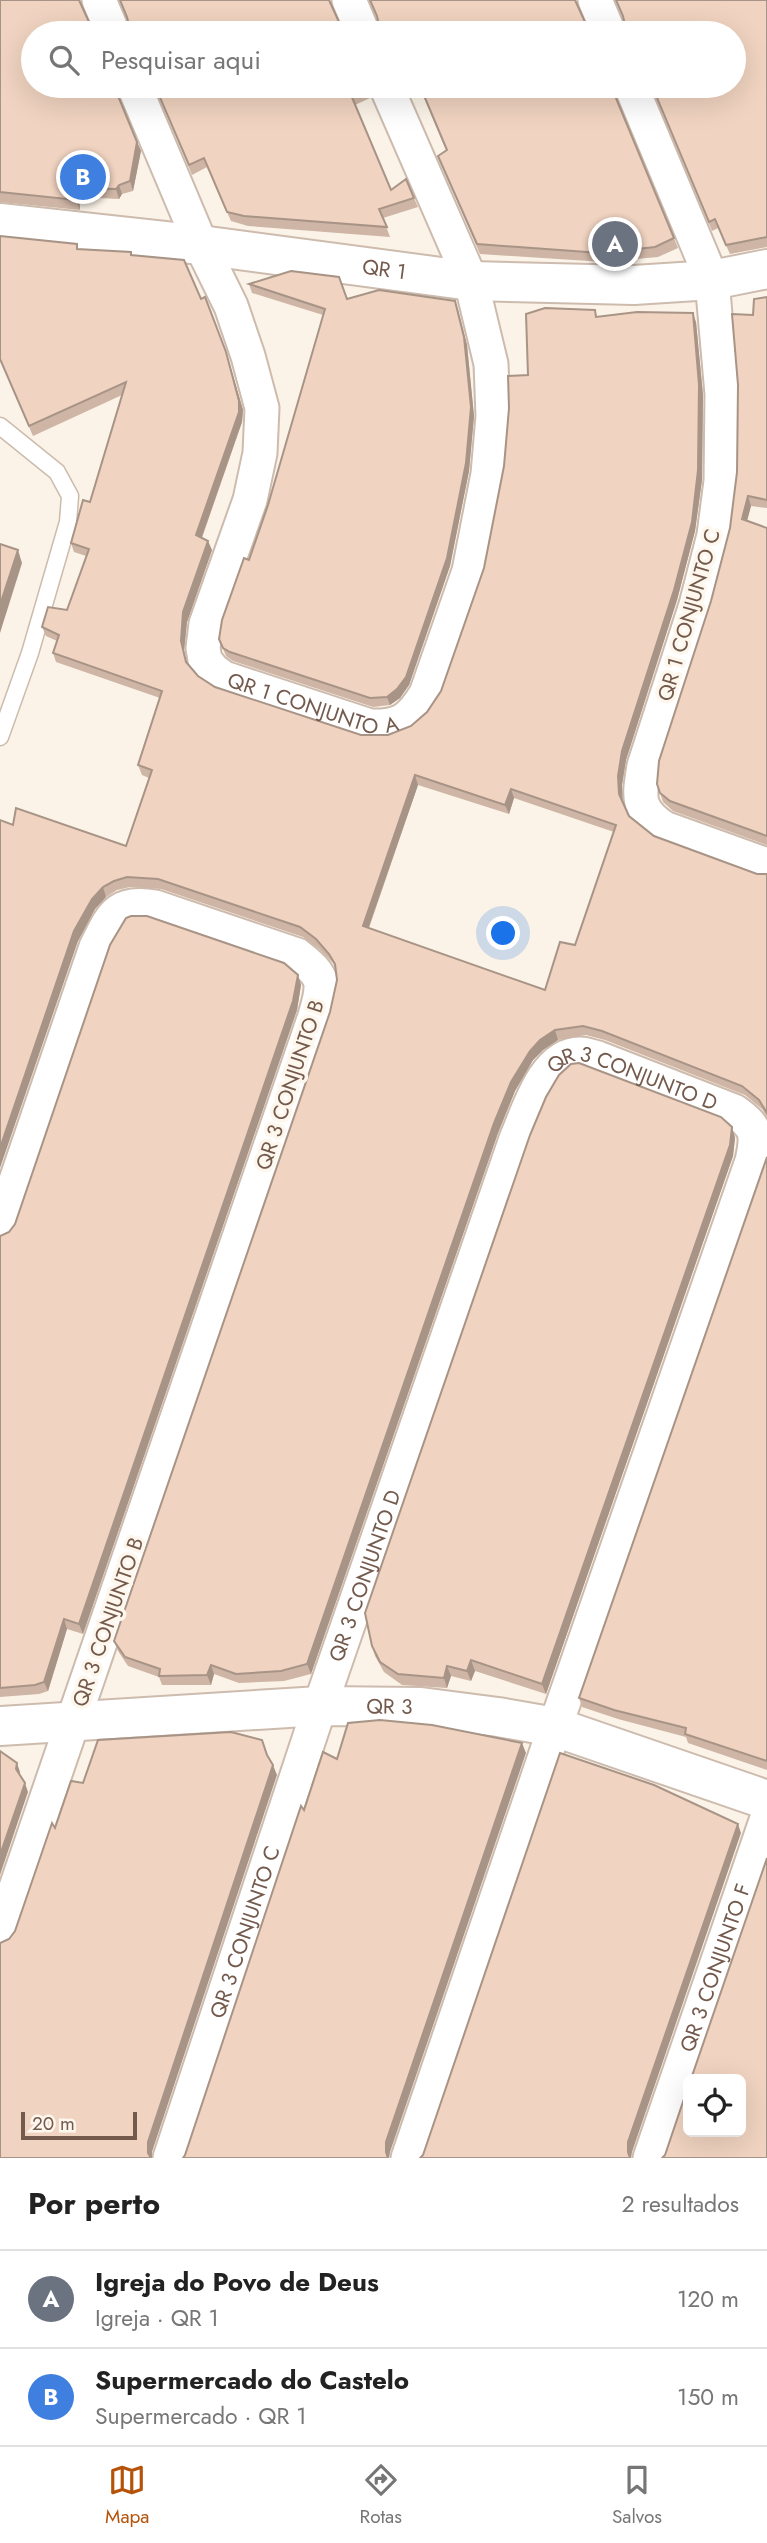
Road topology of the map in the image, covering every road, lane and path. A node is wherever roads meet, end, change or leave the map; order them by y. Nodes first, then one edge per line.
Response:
1 (99, 0) edge
2 (349, 0) edge
3 (595, 0) edge
4 (108, 21) edge
5 (358, 21) edge
6 (604, 21) edge
7 (139, 98) edge
8 (391, 98) edge
9 (636, 98) edge
10 (0, 223) edge
11 (201, 245) junction
12 (767, 269) edge
13 (712, 280) junction
14 (471, 281) junction
15 (0, 426) edge
16 (0, 737) edge
17 (767, 865) edge
18 (0, 1227) edge
19 (320, 1706) junction
20 (74, 1722) junction
21 (0, 1726) edge
22 (555, 1727) junction
23 (767, 1800) edge
24 (767, 1818) edge
25 (0, 1934) edge
26 (170, 2158) edge
27 (408, 2158) edge
28 (650, 2158) edge

1 - 4 street
2 - 5 street
3 - 6 street
7 - 11 street, QR 1 CONJUNTO A
8 - 14 street, QR 1 CONJUNTO A
9 - 13 street, QR 1 CONJUNTO C
10 - 11 street, QR 1
11 - 14 street, QR 1
11 - 14 street, QR 1 CONJUNTO A
12 - 13 street, QR 1
13 - 14 street, QR 1
13 - 17 street, QR 1 CONJUNTO C
15 - 16 lane
18 - 20 street, QR 3 CONJUNTO B
19 - 20 street, QR 3
19 - 22 street, QR 3
19 - 22 street, QR 3 CONJUNTO D
19 - 26 street, QR 3 CONJUNTO C
20 - 21 street, QR 3
20 - 25 street
22 - 23 street, QR 3
22 - 27 street
24 - 28 street, QR 3 CONJUNTO F

